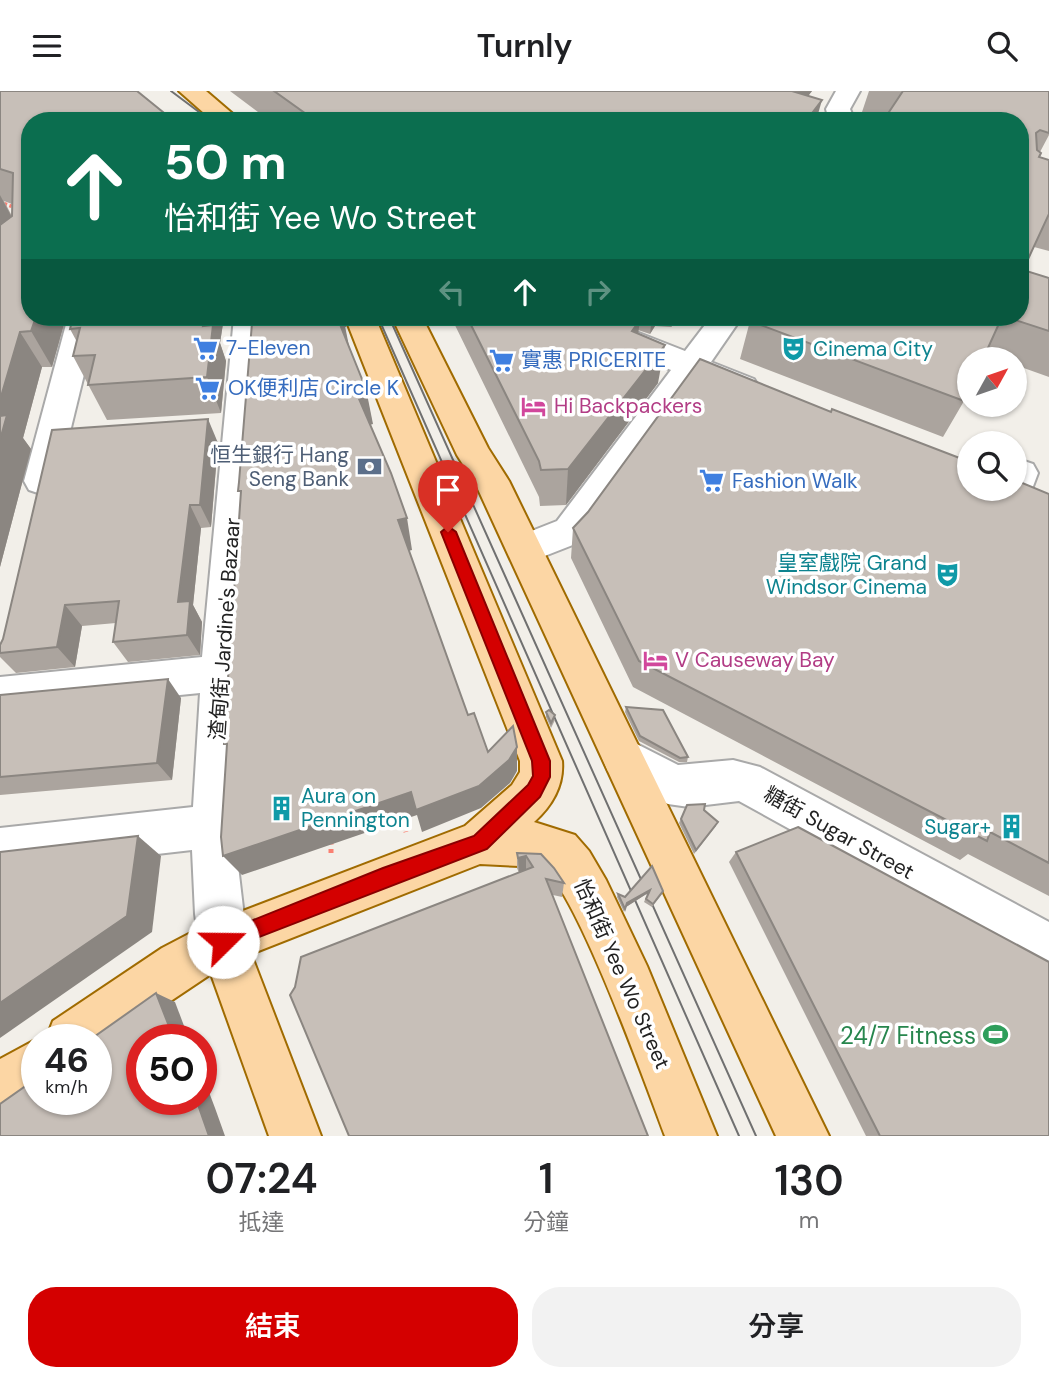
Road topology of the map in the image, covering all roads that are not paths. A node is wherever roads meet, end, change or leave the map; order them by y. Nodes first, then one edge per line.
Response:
1 (191, 91) edge
2 (848, 91) edge
3 (218, 112) edge
4 (839, 112) edge
5 (82, 326) edge
6 (247, 326) edge
7 (363, 326) edge
8 (411, 326) edge
9 (592, 326) edge
10 (720, 326) edge
11 (691, 366) junction
12 (772, 399) edge
13 (1027, 495) edge
14 (1049, 509) edge
15 (33, 516) edge
16 (500, 556) dead end
17 (221, 673) junction
18 (0, 695) edge
19 (623, 757) junction
20 (214, 826) junction
21 (480, 842) junction
22 (0, 850) edge
23 (223, 942) junction
24 (1049, 948) edge
25 (93, 1024) edge
26 (21, 1075) edge
27 (0, 1089) edge
28 (295, 1136) edge
29 (691, 1136) edge
30 (803, 1136) edge

1 - 3 main road
2 - 4 street
5 - 15 street
6 - 17 street, 渣甸街 Jardine's Bazaar
7 - 21 main road
8 - 19 main road
9 - 11 street
10 - 11 street
11 - 12 street
11 - 16 street
13 - 14 street
17 - 18 street
17 - 20 street, 渣甸街 Jardine's Bazaar
19 - 24 street, 糖街 Sugar Street
19 - 30 main road
20 - 22 street
20 - 23 street, 渣甸街 Jardine's Bazaar
21 - 23 main road
21 - 29 main road, 怡和街 Yee Wo Street
23 - 25 main road
23 - 28 main road
26 - 27 main road

